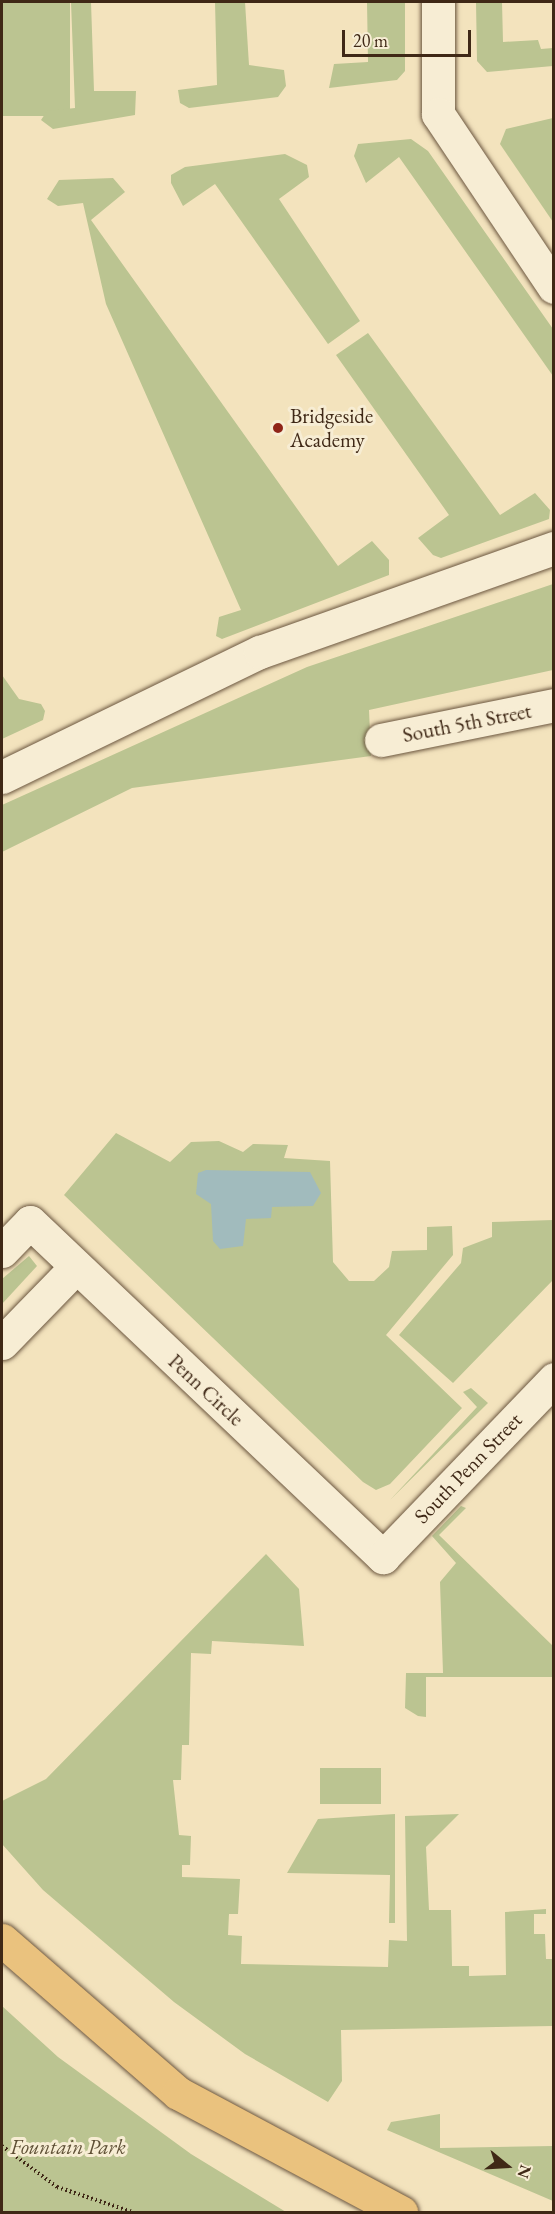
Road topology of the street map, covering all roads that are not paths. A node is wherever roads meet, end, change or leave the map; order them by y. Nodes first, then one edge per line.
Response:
1 (438, 2) edge
2 (554, 287) edge
3 (554, 548) edge
4 (554, 705) edge
5 (381, 740) dead end
6 (2, 777) edge
7 (2, 1251) edge
8 (76, 1267) junction
9 (2, 1343) edge
10 (554, 1379) edge
11 (383, 1557) joint
12 (2, 1940) edge
13 (401, 2212) edge

1 - 2 lane
3 - 6 lane
4 - 5 lane, South 5th Street
7 - 8 lane, Penn Circle
8 - 9 lane
8 - 11 lane, Penn Circle
10 - 11 lane, South Penn Street
12 - 13 main road

